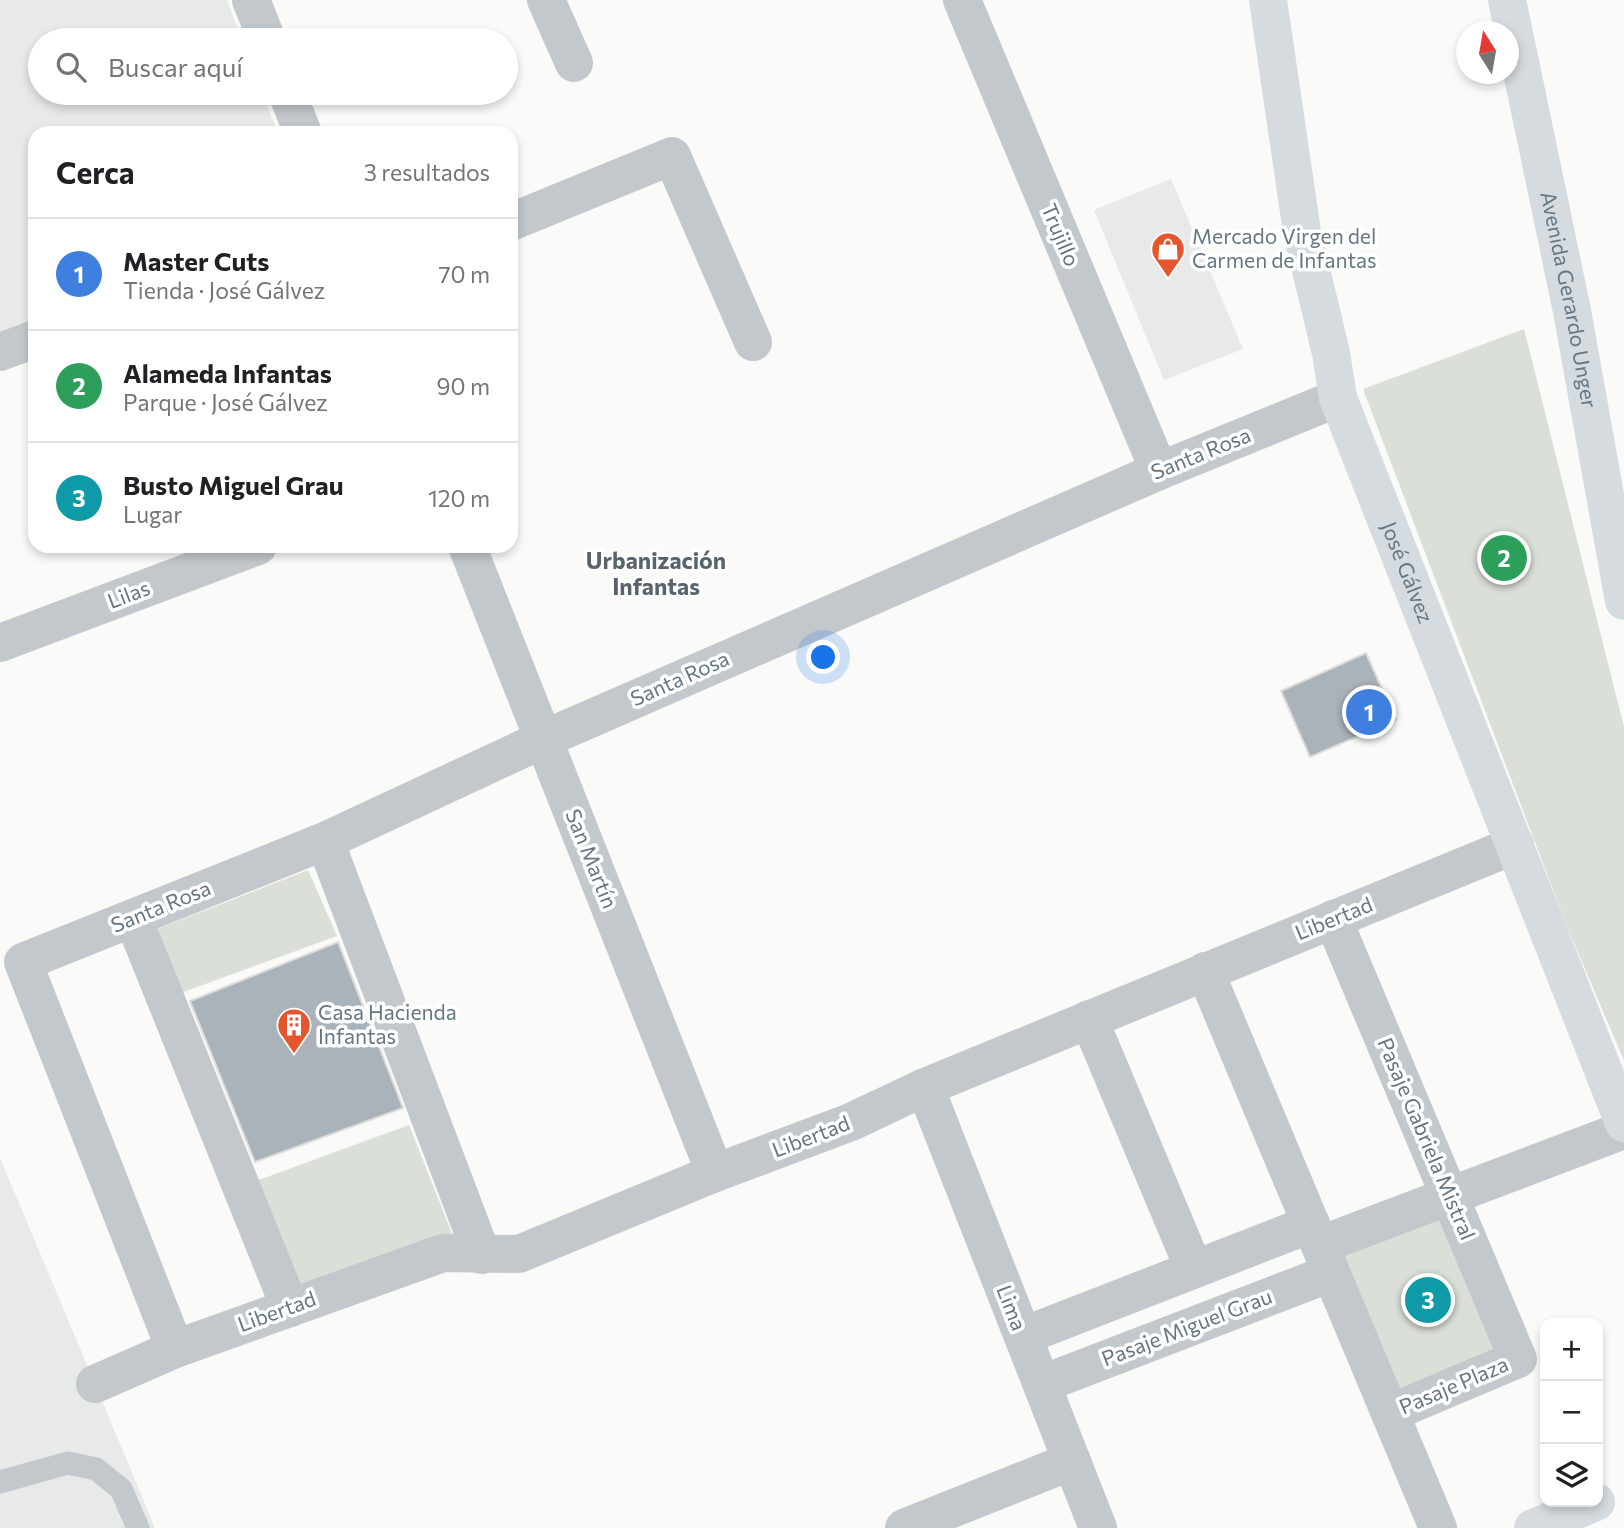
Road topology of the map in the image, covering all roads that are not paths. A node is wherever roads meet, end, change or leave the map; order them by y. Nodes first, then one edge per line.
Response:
1 (251, 0) edge
2 (546, 0) edge
3 (962, 0) edge
4 (1268, 0) edge
5 (1507, 0) edge
6 (262, 28) edge
7 (574, 63) dead end
8 (292, 105) edge
9 (300, 126) edge
10 (518, 219) edge
11 (28, 342) edge
12 (753, 342) dead end
13 (0, 352) edge
14 (1338, 398) junction
15 (1159, 471) junction
16 (239, 553) edge
17 (470, 553) edge
18 (1624, 601) edge
19 (0, 643) edge
20 (544, 739) junction
21 (325, 841) junction
22 (1515, 845) junction
23 (133, 918) junction
24 (1334, 919) junction
25 (1205, 971) junction
26 (1089, 1019) junction
27 (925, 1087) junction
28 (1624, 1123) edge
29 (1624, 1130) edge
30 (715, 1173) junction
31 (1449, 1196) junction
32 (1321, 1247) junction
33 (482, 1255) junction
34 (1194, 1269) junction
35 (290, 1308) junction
36 (1023, 1336) junction
37 (175, 1349) junction
38 (1518, 1359) joint
39 (95, 1384) dead end
40 (1042, 1384) junction
41 (1390, 1413) junction
42 (1072, 1461) junction
43 (0, 1482) edge
44 (1624, 1490) edge
45 (1603, 1499) edge
46 (1583, 1507) edge
47 (138, 1528) edge
48 (904, 1528) edge
49 (1098, 1528) edge
50 (1438, 1528) edge
51 (1533, 1528) edge

1 - 6 street
2 - 7 street
3 - 15 street, Trujillo
4 - 14 main road, José Gálvez
5 - 18 main road, Avenida Gerardo Unger
8 - 9 street
10 - 12 street
11 - 13 street
14 - 15 street, Santa Rosa
14 - 22 main road, José Gálvez
15 - 20 street, Santa Rosa
16 - 19 street, Lilas
17 - 20 street, San Martín
20 - 21 street, Santa Rosa
20 - 30 street, San Martín
21 - 23 street, Santa Rosa
21 - 33 street
22 - 24 street, Libertad
22 - 28 main road, José Gálvez
23 - 35 street
23 - 37 street, Santa Rosa
24 - 25 street, Libertad
24 - 31 street, Pasaje Gabriela Mistral
25 - 26 street, Libertad
25 - 32 street
26 - 27 street, Libertad
26 - 34 street
27 - 30 street, Libertad
27 - 36 street, Lima
29 - 31 street, Pasaje Miguel Grau
30 - 33 street, Libertad
31 - 32 street, Pasaje Miguel Grau
31 - 38 street, Pasaje Gabriela Mistral
32 - 34 street, Pasaje Miguel Grau
32 - 40 street, Pasaje Miguel Grau
32 - 41 street
33 - 35 street, Libertad
34 - 36 street, Pasaje Miguel Grau
35 - 37 street, Libertad
36 - 40 street, Lima
37 - 39 street, Libertad
38 - 41 street, Pasaje Plaza
40 - 42 street, Lima
41 - 50 street
42 - 48 street
42 - 49 street, Lima
43 - 47 lane
44 - 45 main road
46 - 51 main road

